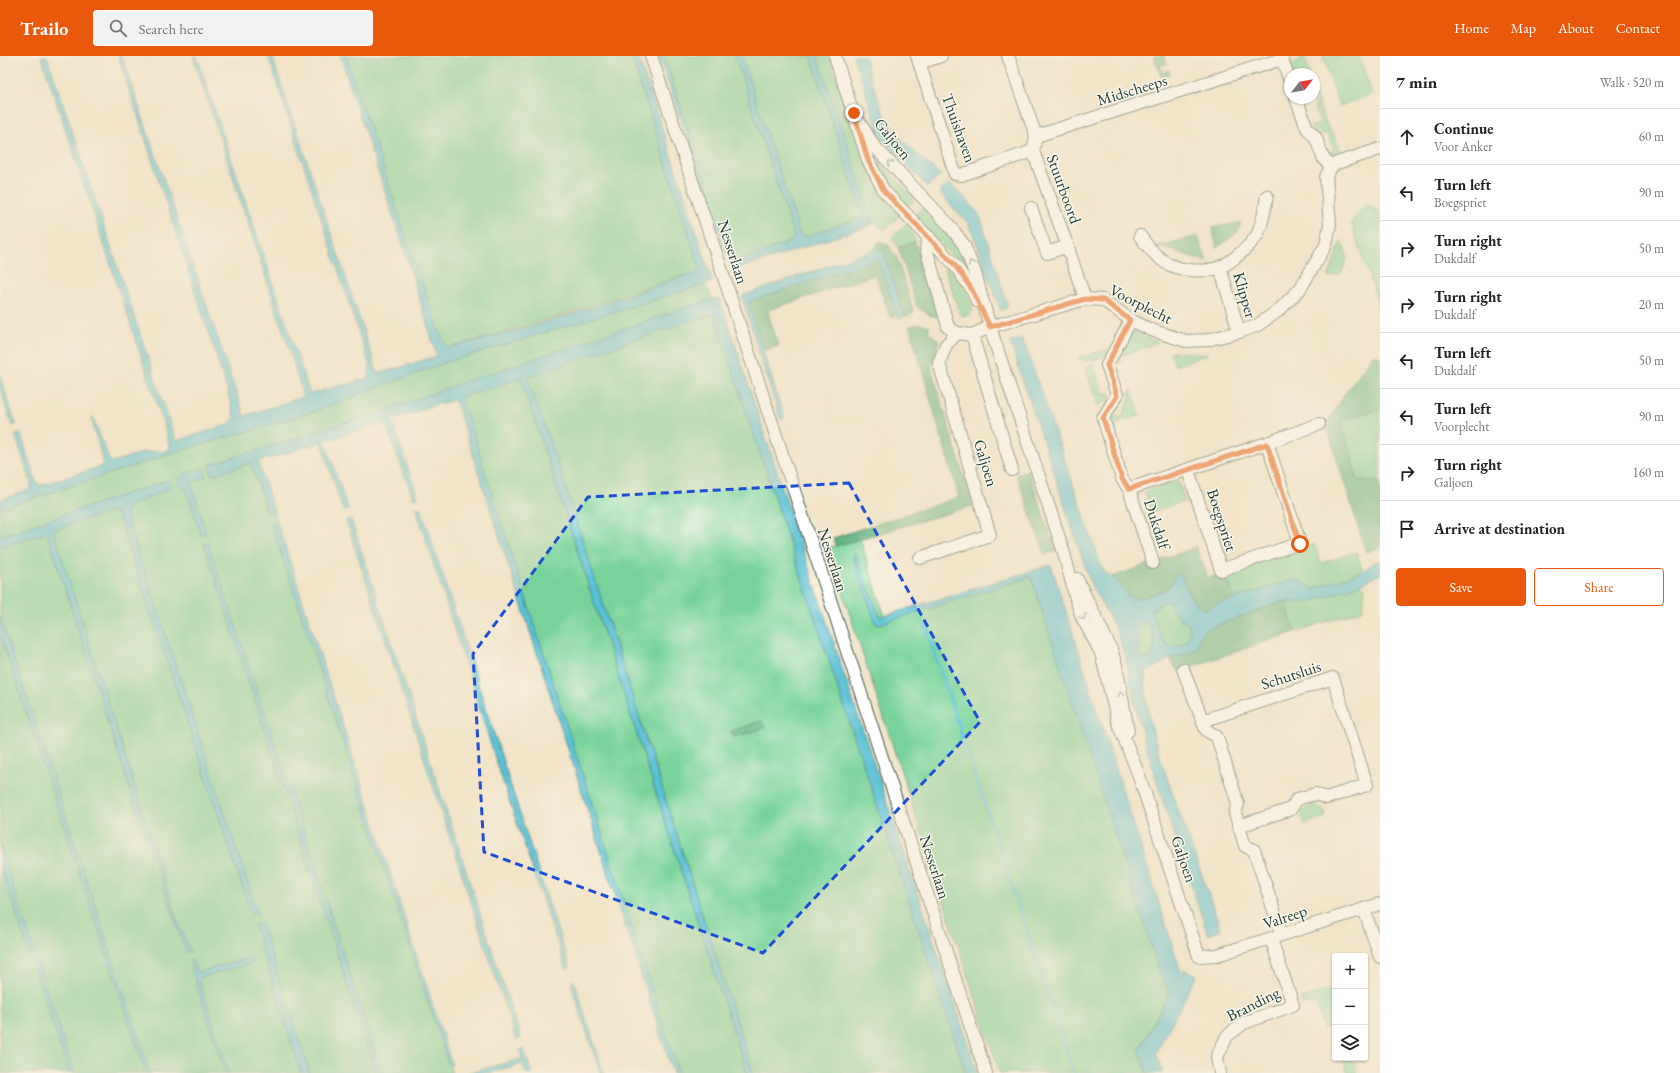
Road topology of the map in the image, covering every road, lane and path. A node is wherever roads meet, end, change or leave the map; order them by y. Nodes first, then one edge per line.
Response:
1 (651, 56) edge
2 (835, 56) edge
3 (941, 56) edge
4 (1008, 56) edge
5 (1282, 58) edge
6 (918, 60) edge
7 (1285, 68) edge
8 (1298, 104) edge
9 (854, 113) junction
10 (1036, 136) junction
11 (1380, 149) edge
12 (1033, 151) junction
13 (1331, 167) junction
14 (1267, 196) dead end
15 (1031, 208) dead end
16 (1140, 236) dead end
17 (929, 237) junction
18 (1067, 244) junction
19 (1220, 267) junction
20 (1085, 299) junction
21 (1130, 320) junction
22 (990, 327) junction
23 (1239, 332) junction
24 (958, 333) junction
25 (972, 335) junction
26 (1319, 424) dead end
27 (1267, 444) junction
28 (1012, 470) dead end
29 (1188, 470) junction
30 (1129, 489) junction
31 (920, 558) dead end
32 (1153, 563) dead end
33 (1184, 670) dead end
34 (1202, 721) junction
35 (1239, 826) junction
36 (1380, 904) edge
37 (1364, 909) junction
38 (1276, 937) junction
39 (1199, 956) joint
40 (1380, 957) edge
41 (986, 1073) edge
42 (1220, 1073) edge

1 - 41 street, Nesserlaan
2 - 9 street, Galjoen
3 - 6 street, Thuishaven
4 - 10 street, Stuurboord
5 - 7 street
5 - 10 street, Midscheeps
6 - 12 street, Thuishaven
8 - 13 street
9 - 17 street, Galjoen
22 -> 9 street, Galjoen
10 - 12 street, Stuurboord
11 - 13 street
12 - 18 street, Stuurboord
13 - 23 street, Voorplecht
14 - 19 street
15 - 18 street, Stuurboord
16 - 19 street
17 - 22 street, Galjoen
17 - 24 street
18 - 20 street, Voorplecht
19 - 23 street, Klipper
20 - 21 street, Voorplecht
20 - 22 street, Voorplecht
21 - 23 street, Voorplecht
21 - 30 street, Dukdalf
22 - 25 street
22 - 39 street, Galjoen
24 - 25 street
24 - 31 street, Galjoen
25 - 28 street, Galjoen
26 - 27 street
27 - 29 street
27 - 29 street, Boegspriet
29 - 30 street
30 - 32 street, Dukdalf
33 - 34 street
34 - 35 street
34 - 35 street, Schutsluis
35 - 38 street
36 - 37 street, Valreep
37 - 38 street, Valreep
37 - 40 street
38 - 39 street, Valreep
38 - 42 street, Branding

